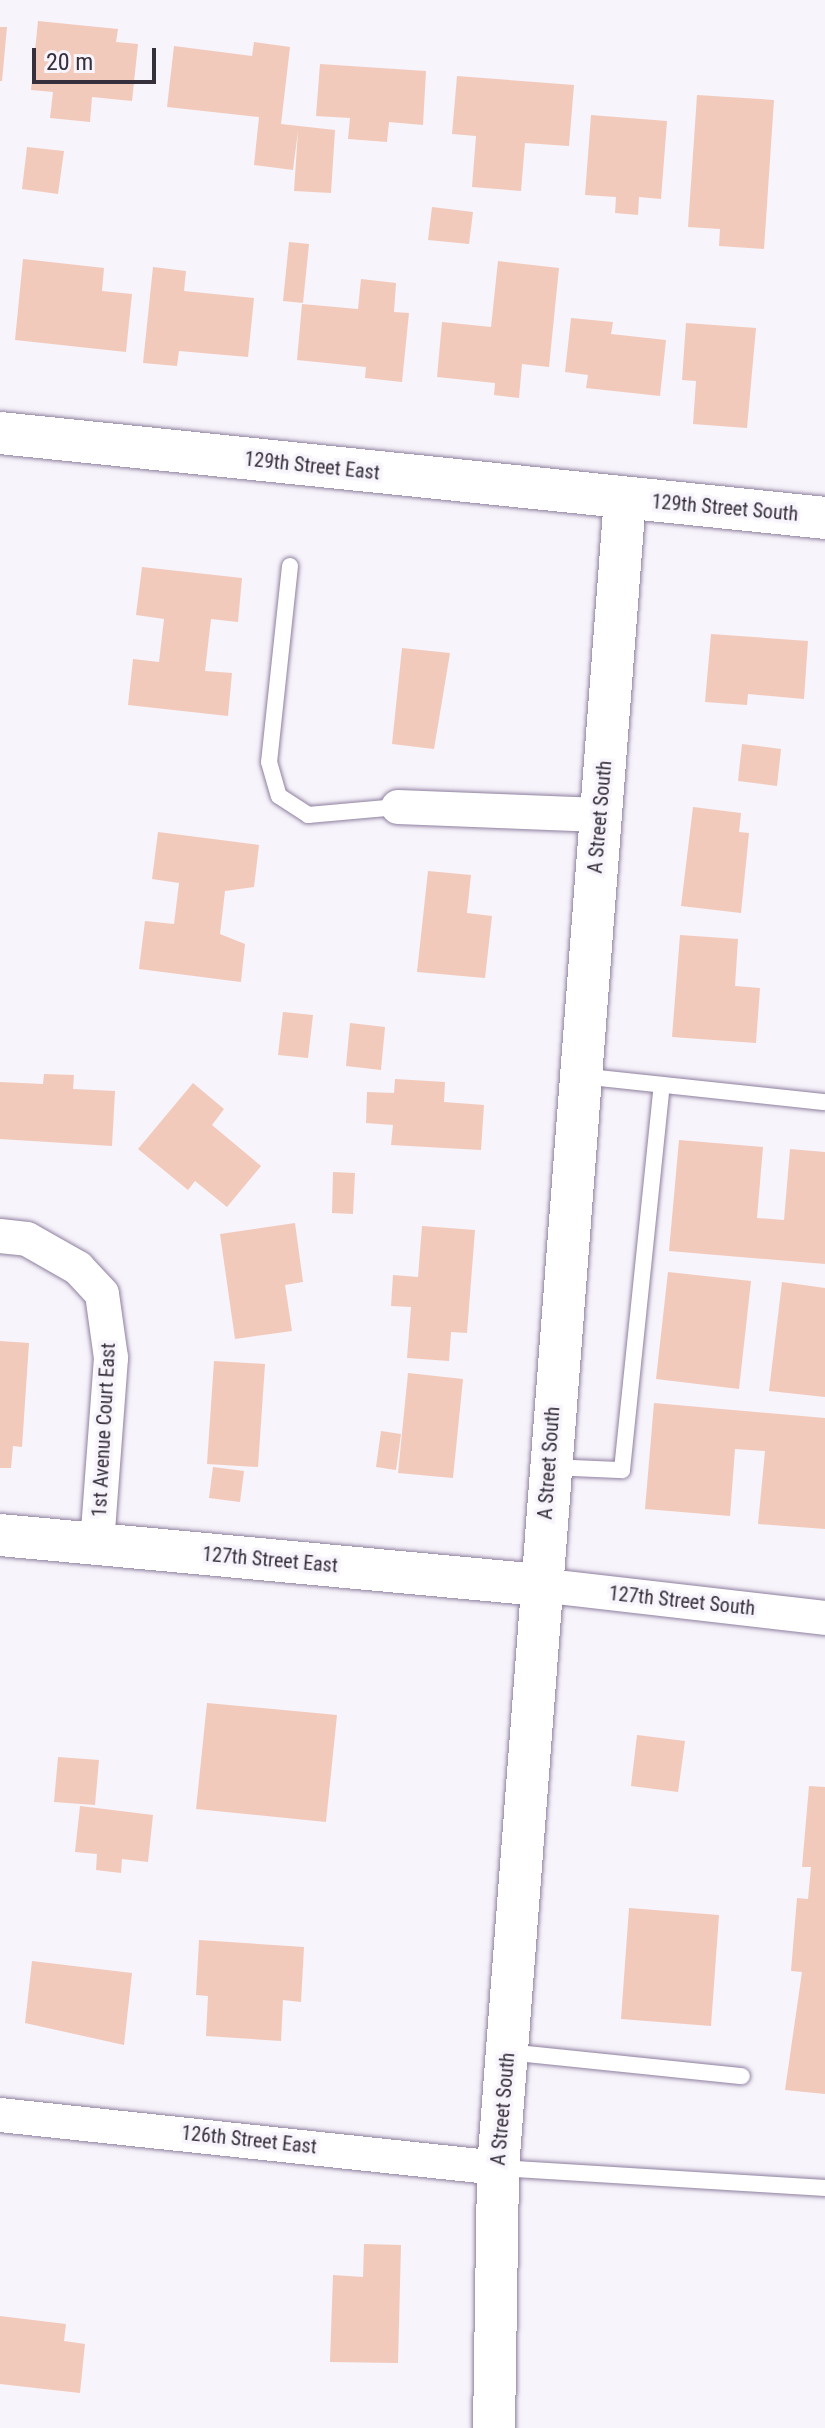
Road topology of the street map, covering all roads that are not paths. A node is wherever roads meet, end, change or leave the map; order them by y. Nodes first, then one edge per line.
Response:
1 (0, 433) edge
2 (625, 499) junction
3 (825, 518) edge
4 (290, 566) dead end
5 (398, 807) joint
6 (600, 815) junction
7 (579, 1076) junction
8 (662, 1085) junction
9 (825, 1102) edge
10 (0, 1236) edge
11 (548, 1467) junction
12 (0, 1535) edge
13 (97, 1544) junction
14 (540, 1585) junction
15 (825, 1618) edge
16 (508, 2052) junction
17 (742, 2076) dead end
18 (0, 2115) edge
19 (498, 2168) junction
20 (825, 2188) edge
21 (494, 2428) edge

1 - 2 street, 129th Street East
2 - 3 street, 129th Street South
2 - 6 street, A Street South
4 - 5 lane
5 - 6 street
6 - 7 street, A Street South
7 - 8 lane
7 - 11 street, A Street South
8 - 9 lane
8 - 11 lane
10 - 13 street, 1st Avenue Court East
11 - 14 street, A Street South
12 - 13 street, 127th Street East
13 - 14 street, 127th Street East
14 - 15 street, 127th Street South
14 - 16 street, A Street South
16 - 17 lane
16 - 19 street, A Street South
18 - 19 street, 126th Street East
19 - 20 lane
19 - 21 street, A Street South

